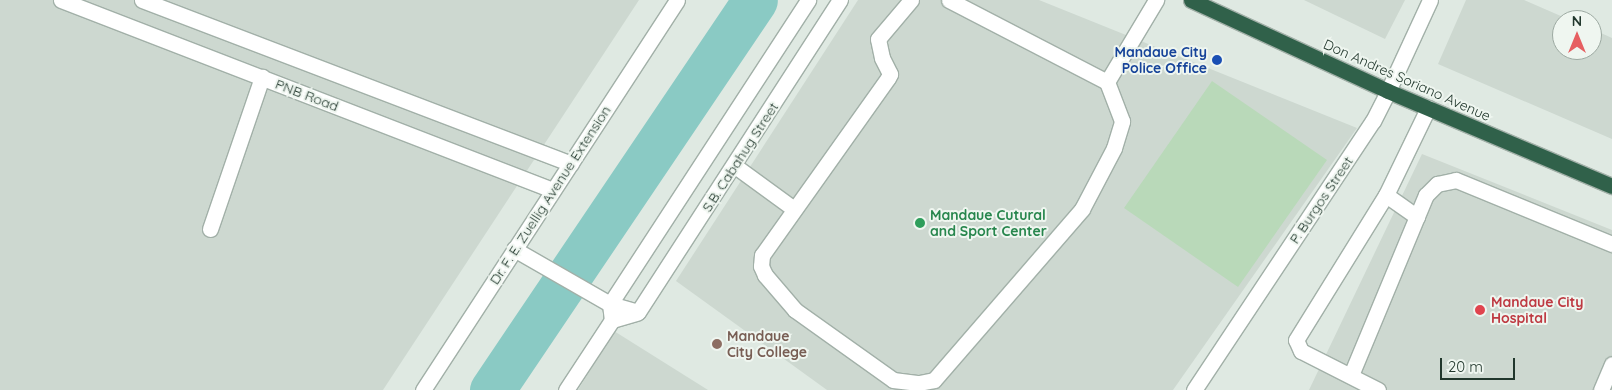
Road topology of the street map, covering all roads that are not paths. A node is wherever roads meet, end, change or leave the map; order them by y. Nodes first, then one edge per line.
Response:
1 (61, 0) edge
2 (142, 0) edge
3 (678, 0) edge
4 (808, 0) edge
5 (840, 0) edge
6 (911, 0) edge
7 (948, 0) edge
8 (1156, 0) edge
9 (1191, 0) edge
10 (1430, 0) edge
11 (262, 77) junction
12 (1107, 82) junction
13 (1388, 91) junction
14 (1428, 108) junction
15 (571, 164) junction
16 (735, 166) junction
17 (1612, 186) edge
18 (553, 190) junction
19 (1386, 195) junction
20 (794, 209) junction
21 (1417, 217) junction
22 (210, 229) dead end
23 (1612, 244) edge
24 (514, 249) junction
25 (610, 304) junction
26 (638, 312) junction
27 (612, 320) junction
28 (1612, 364) edge
29 (1351, 375) junction
30 (422, 390) edge
31 (566, 390) edge
32 (1194, 390) edge
33 (1378, 390) edge
34 (1601, 390) edge

1 - 11 street, PNB Road
2 - 15 street
3 - 15 street, Dr. F. E. Zuellig Avenue Extension
4 - 25 street, S.B. Cabahug Street
5 - 16 street, S.B. Cabahug Street
6 - 20 street
7 - 12 street
8 - 12 street
9 - 13 highway, Don Andres Soriano Avenue
10 - 13 street, P. Burgos Street
11 - 18 street, PNB Road
11 - 22 street
12 - 20 street
13 - 14 highway, Don Andres Soriano Avenue
13 - 32 street, P. Burgos Street
14 - 17 highway, Don Andres Soriano Avenue
14 - 19 street
15 - 18 street, Dr. F. E. Zuellig Avenue Extension
16 - 20 street
16 - 26 street, S.B. Cabahug Street
18 - 24 street, Dr. F. E. Zuellig Avenue Extension
19 - 21 street
19 - 29 street
21 - 23 street
21 - 29 street
24 - 25 street
24 - 30 street, Dr. F. E. Zuellig Avenue Extension
25 - 26 street
25 - 27 street
26 - 27 street
27 - 31 street
28 - 34 street
29 - 33 street

